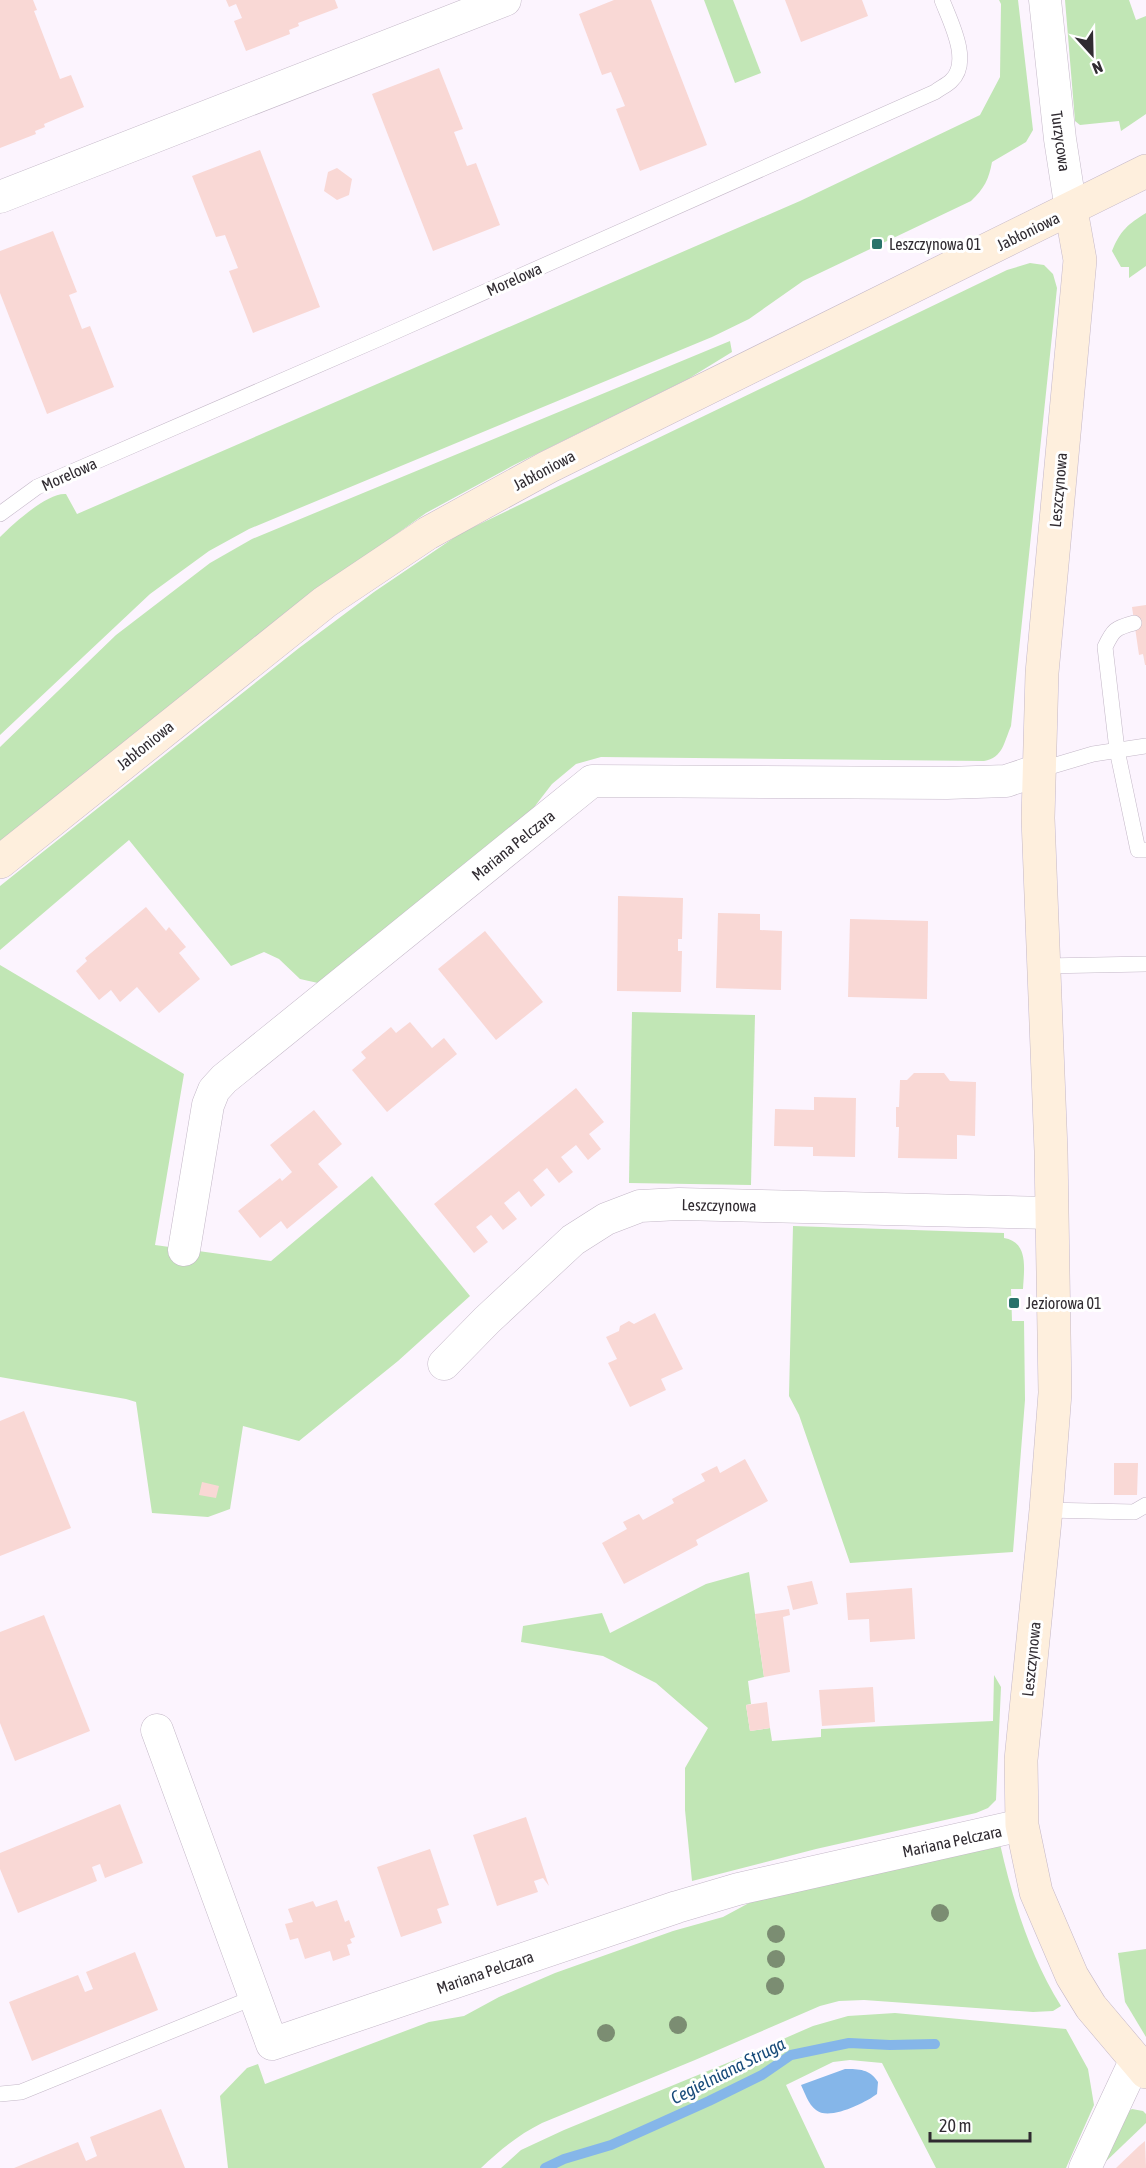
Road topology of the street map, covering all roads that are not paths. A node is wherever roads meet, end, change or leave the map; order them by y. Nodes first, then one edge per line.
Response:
1 (505, 0) edge
2 (942, 0) edge
3 (1045, 0) edge
4 (1146, 171) edge
5 (0, 197) edge
6 (1071, 210) junction
7 (0, 514) edge
8 (1134, 623) dead end
9 (1146, 746) edge
10 (1117, 750) junction
11 (1039, 770) junction
12 (1146, 850) edge
13 (0, 862) edge
14 (1146, 964) edge
15 (1044, 966) junction
16 (1052, 1213) junction
17 (184, 1250) dead end
18 (444, 1364) dead end
19 (1146, 1505) edge
20 (1046, 1509) junction
21 (157, 1730) dead end
22 (1022, 1825) junction
23 (255, 1997) junction
24 (1141, 2067) edge
25 (0, 2094) edge
26 (1085, 2168) edge

1 - 5 street
2 - 7 lane, Morelowa
3 - 6 street, Turzycowa
4 - 6 street, Jabłoniowa
6 - 11 street, Leszczynowa
6 - 13 street, Jabłoniowa
8 - 10 lane
9 - 10 lane
10 - 11 lane
10 - 12 lane
11 - 15 street, Leszczynowa
11 - 17 street, Mariana Pelczara
14 - 15 lane
15 - 16 street, Leszczynowa
16 - 18 street, Leszczynowa
16 - 20 street, Leszczynowa
19 - 20 lane
20 - 22 street, Leszczynowa
21 - 23 street, Mariana Pelczara
22 - 23 street, Mariana Pelczara
22 - 24 street, Leszczynowa
23 - 25 lane
24 - 26 street

